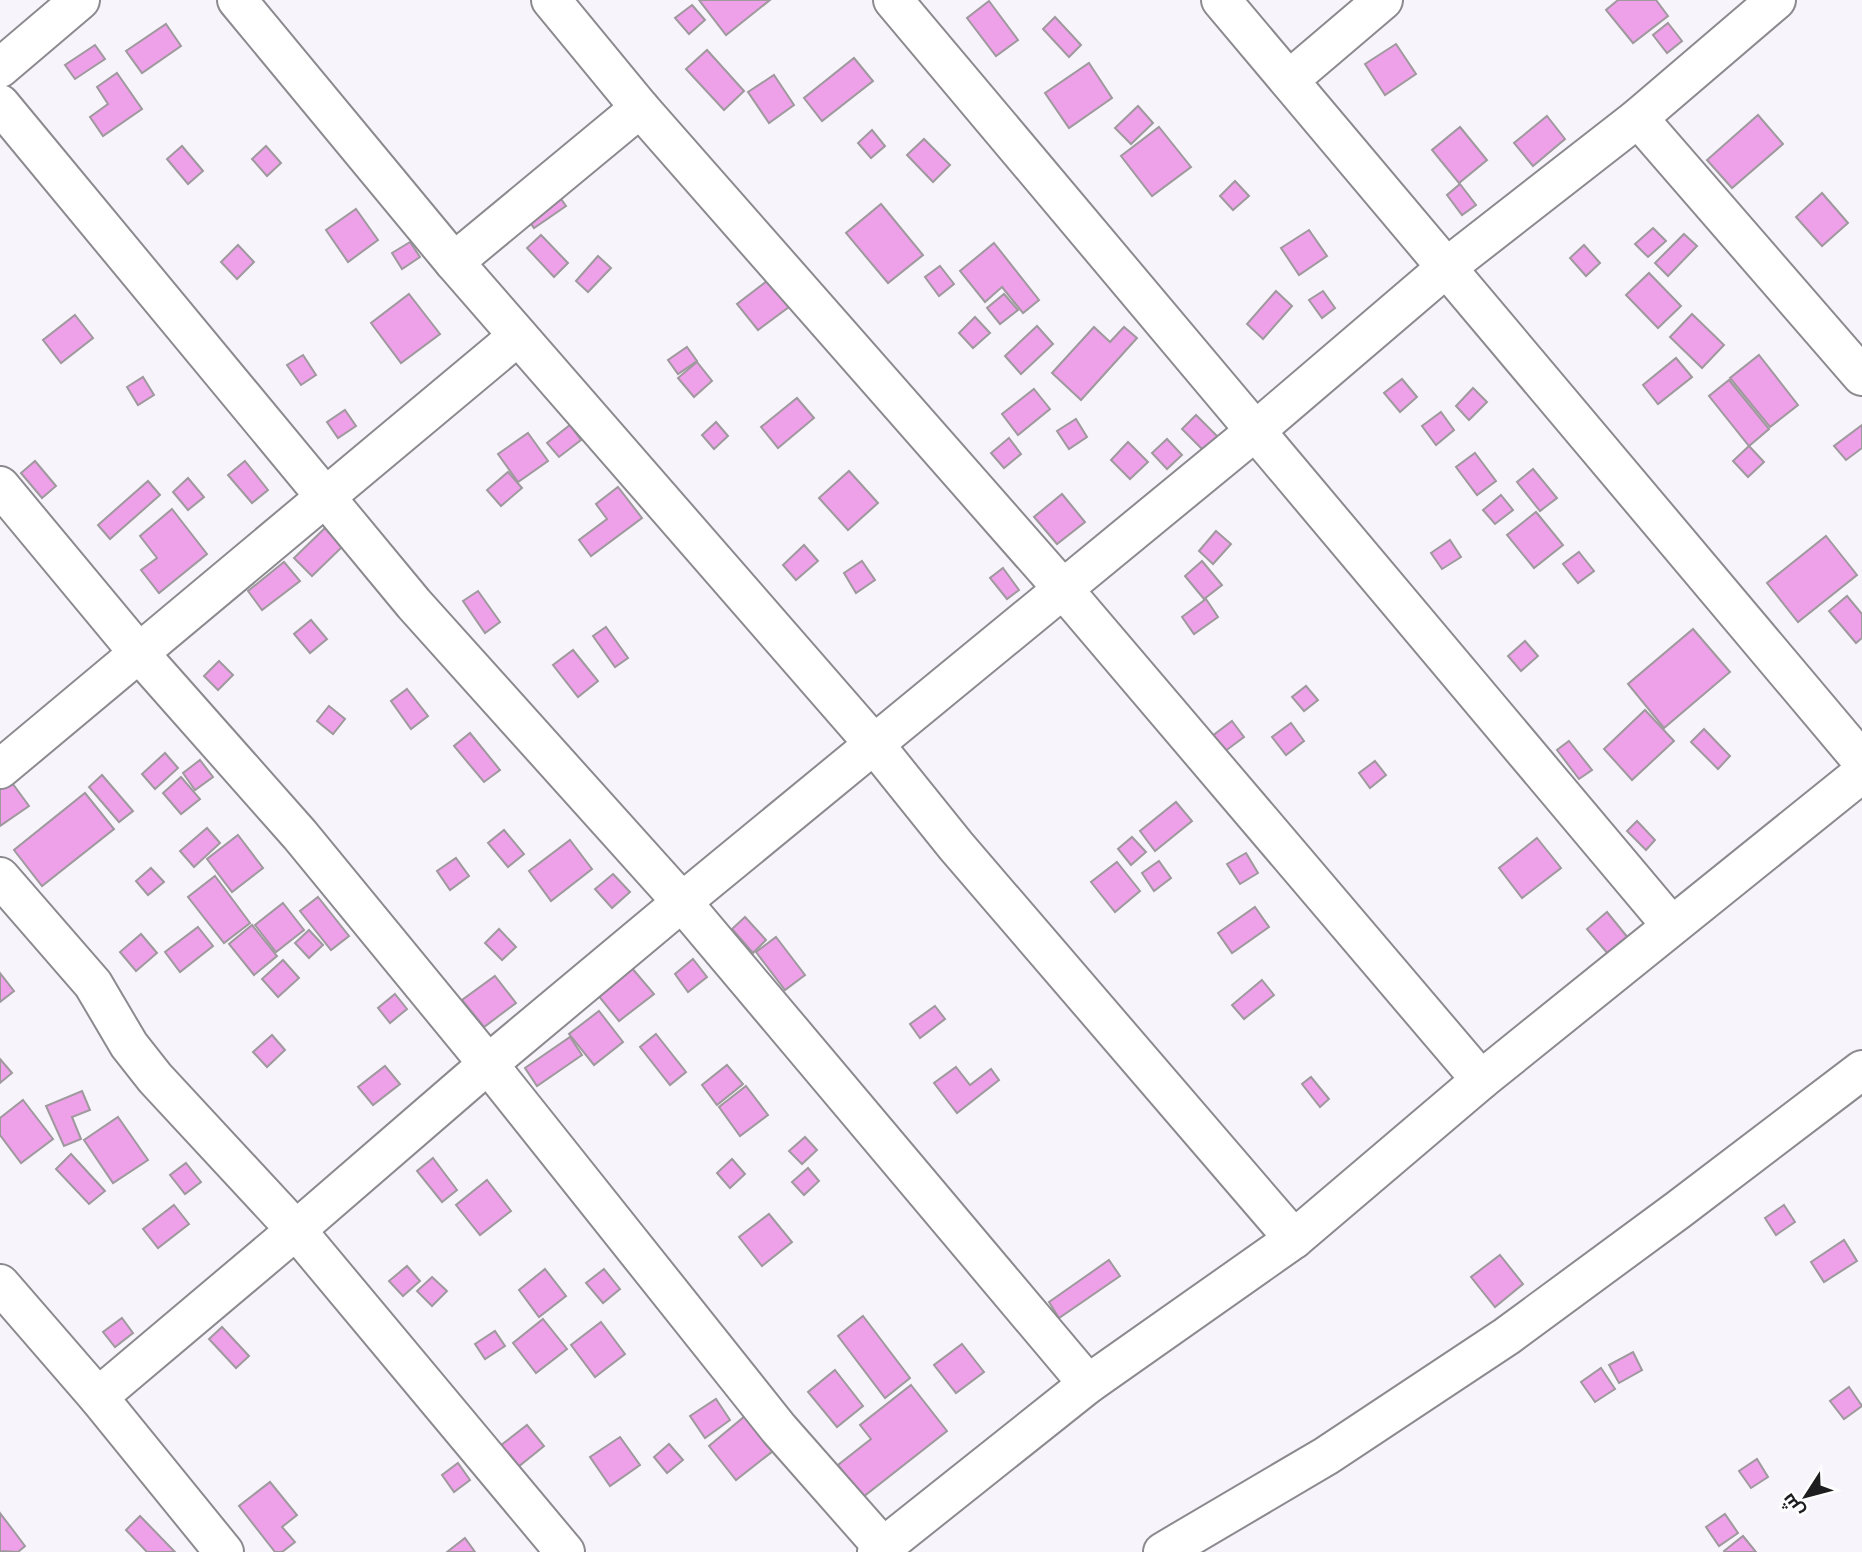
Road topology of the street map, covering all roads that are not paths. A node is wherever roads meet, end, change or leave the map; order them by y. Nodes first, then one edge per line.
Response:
1 (80, 0) edge
2 (237, 0) edge
3 (551, 0) edge
4 (893, 0) edge
5 (1221, 0) edge
6 (1382, 0) edge
7 (1776, 0) edge
8 (0, 68) edge
9 (1289, 80) junction
10 (0, 104) edge
11 (640, 108) junction
12 (1638, 118) junction
13 (454, 262) junction
14 (1447, 267) junction
15 (518, 336) junction
16 (1862, 376) edge
17 (1254, 432) junction
18 (0, 486) edge
19 (324, 498) junction
20 (1063, 589) junction
21 (138, 652) junction
22 (874, 744) junction
23 (1862, 761) edge
24 (0, 769) edge
25 (1862, 773) edge
26 (0, 877) edge
27 (682, 902) junction
28 (1671, 925) junction
29 (488, 1064) junction
30 (1862, 1070) edge
31 (1482, 1080) junction
32 (296, 1230) junction
33 (1294, 1239) junction
34 (0, 1284) edge
35 (1088, 1384) junction
36 (99, 1397) junction
37 (207, 1547) edge
38 (880, 1550) edge
39 (565, 1552) edge
40 (1163, 1552) edge

1 - 8 street
2 - 13 street
3 - 11 street
4 - 17 street
5 - 9 street
6 - 9 street
7 - 12 street
9 - 14 street
10 - 19 street
11 - 13 street
11 - 20 street
12 - 14 street
12 - 16 street
13 - 15 street
14 - 17 street
14 - 23 street
15 - 19 street
15 - 22 street
17 - 20 street
17 - 28 street
18 - 21 street
19 - 21 street
19 - 27 street
20 - 22 street
20 - 31 street
21 - 24 street
21 - 29 street
22 - 27 street
22 - 33 street
25 - 28 street
26 - 32 street
27 - 29 street
27 - 35 street
28 - 31 street
29 - 32 street
29 - 38 street
30 - 40 street
31 - 33 street
32 - 36 street
32 - 39 street
33 - 35 street
34 - 36 street
35 - 38 street
36 - 37 street

